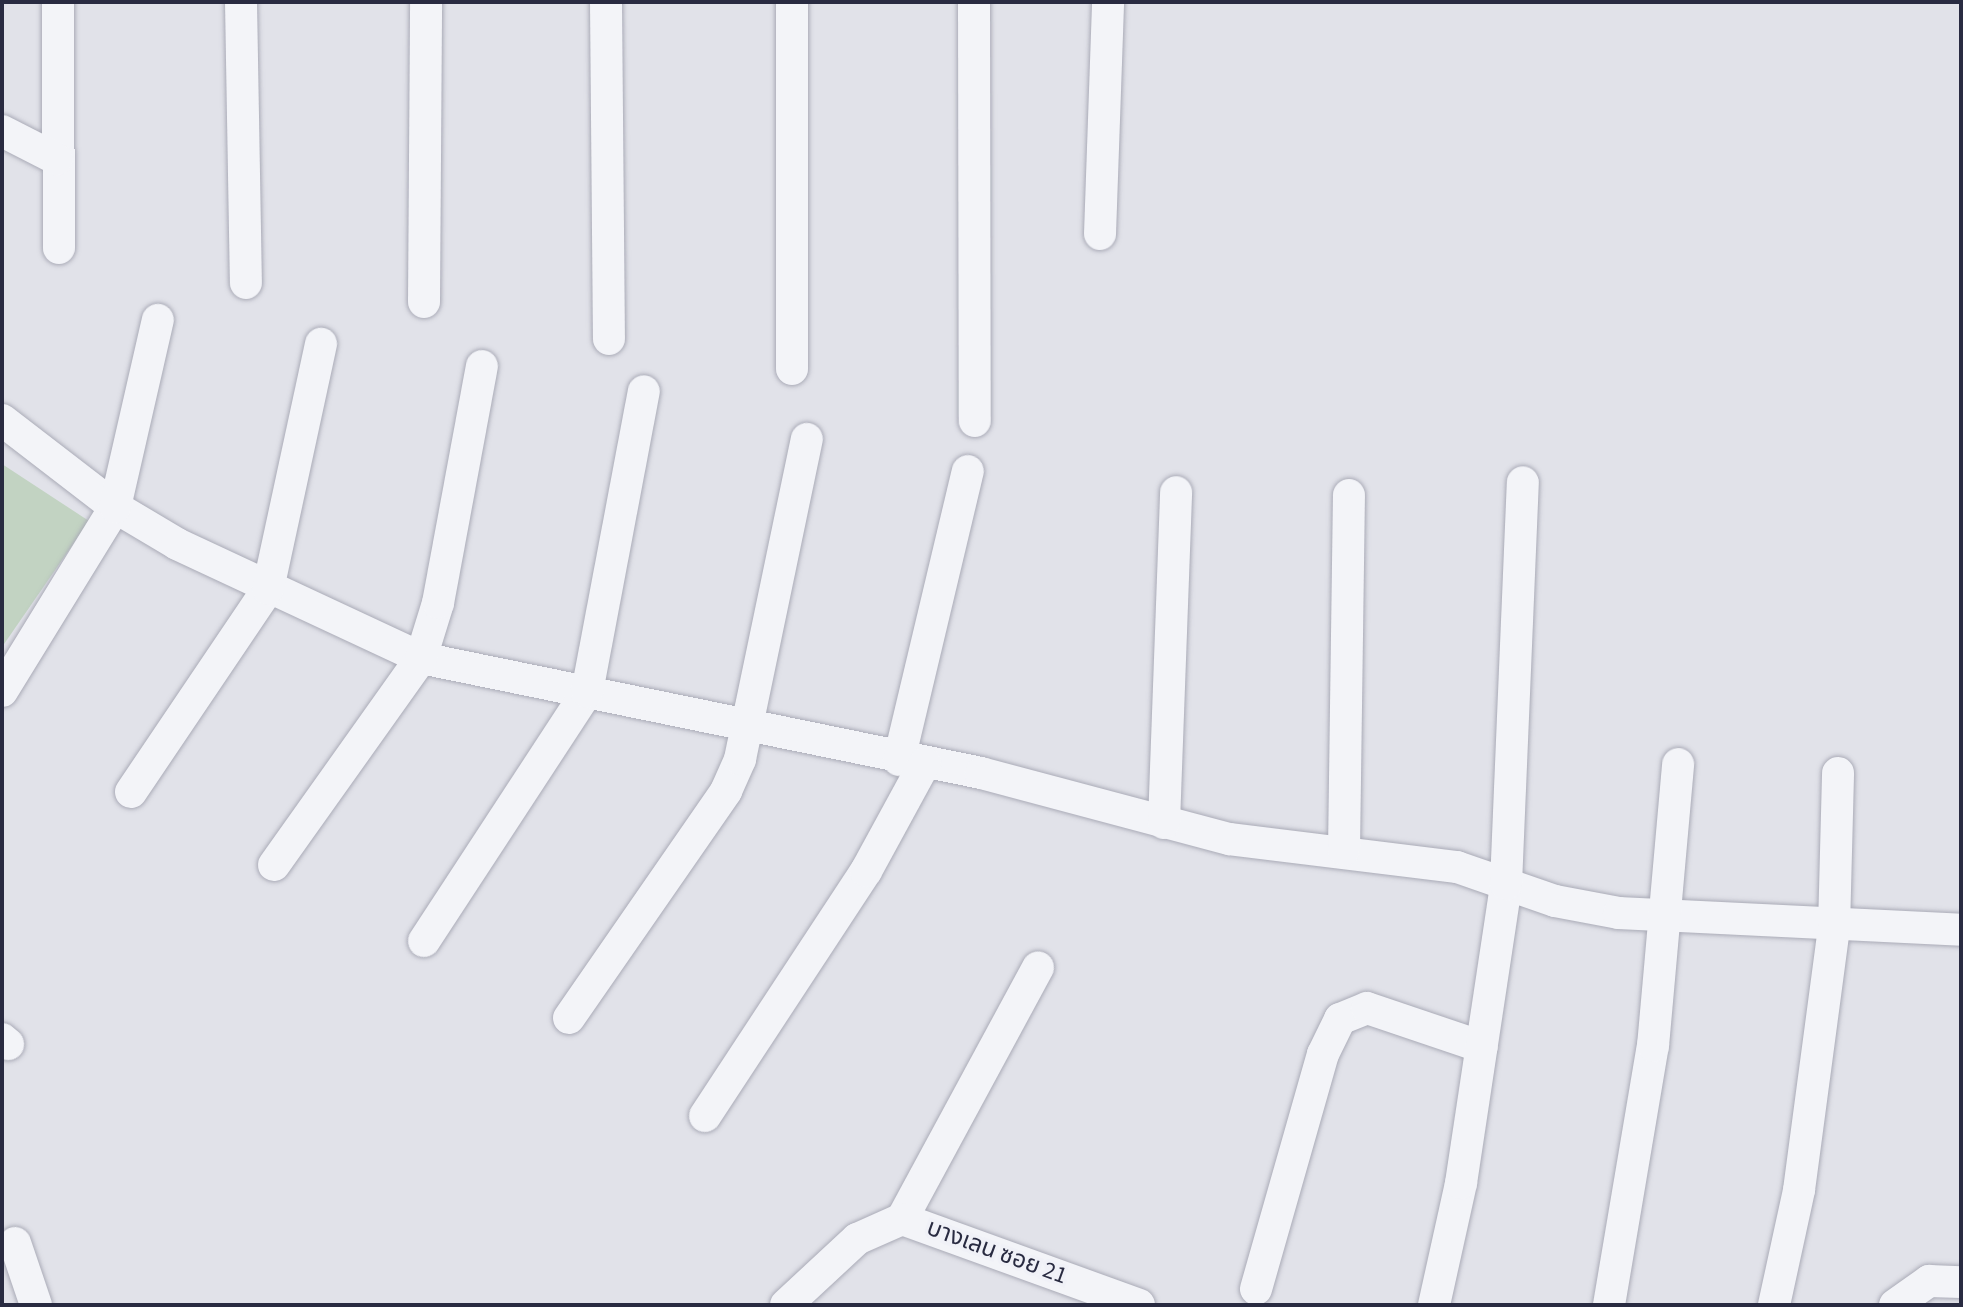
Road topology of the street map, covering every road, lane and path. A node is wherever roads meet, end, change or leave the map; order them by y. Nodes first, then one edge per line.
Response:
1 (58, 2) edge
2 (241, 2) edge
3 (426, 2) edge
4 (606, 2) edge
5 (792, 2) edge
6 (974, 2) edge
7 (1108, 2) edge
8 (2, 131) edge
9 (57, 159) junction
10 (1100, 234) dead end
11 (59, 248) dead end
12 (246, 283) dead end
13 (424, 302) dead end
14 (158, 320) dead end
15 (609, 339) dead end
16 (321, 344) dead end
17 (482, 366) dead end
18 (792, 369) dead end
19 (644, 391) dead end
20 (2, 420) edge
21 (975, 421) dead end
22 (807, 439) dead end
23 (968, 471) dead end
24 (1523, 482) dead end
25 (1176, 492) dead end
26 (1349, 495) dead end
27 (115, 507) junction
28 (268, 589) junction
29 (421, 658) junction
30 (2, 691) edge
31 (587, 692) junction
32 (748, 724) junction
33 (912, 761) junction
34 (1678, 764) dead end
35 (1838, 773) dead end
36 (131, 792) dead end
37 (1164, 823) junction
38 (1344, 850) junction
39 (274, 865) dead end
40 (1506, 884) junction
41 (1668, 916) junction
42 (1834, 928) junction
43 (1961, 930) edge
44 (424, 941) dead end
45 (1038, 967) dead end
46 (569, 1018) dead end
47 (1482, 1047) junction
48 (705, 1116) dead end
49 (902, 1219) junction
50 (15, 1243) dead end
51 (1961, 1282) edge
52 (1256, 1289) dead end
53 (36, 1305) edge
54 (786, 1305) edge
55 (1139, 1305) edge
56 (1434, 1305) edge
57 (1609, 1305) edge
58 (1774, 1305) edge
59 (1895, 1305) edge

1 - 9 street
2 - 12 street
3 - 13 street
4 - 15 street
5 - 18 street
6 - 21 street
7 - 10 street
8 - 9 street
9 - 11 street
14 - 27 street
16 - 28 street
17 - 29 street
19 - 31 street
20 - 27 street
22 - 32 street
23 - 33 street
24 - 40 street
25 - 37 street
26 - 38 street
27 - 28 street
27 - 30 street
28 - 29 street
28 - 36 street
29 - 31 street
29 - 39 street
31 - 32 street
31 - 44 street
32 - 33 street
32 - 46 street
33 - 37 street
33 - 48 street
34 - 41 street
35 - 42 street
37 - 38 street
38 - 40 street
40 - 41 street
40 - 47 street
41 - 42 street
41 - 57 street
42 - 43 street
42 - 58 street
45 - 49 street
47 - 52 street
47 - 56 street
49 - 54 street, บางเลน ซอย 21
49 - 55 street, บางเลน ซอย 21
50 - 53 street
51 - 59 street

